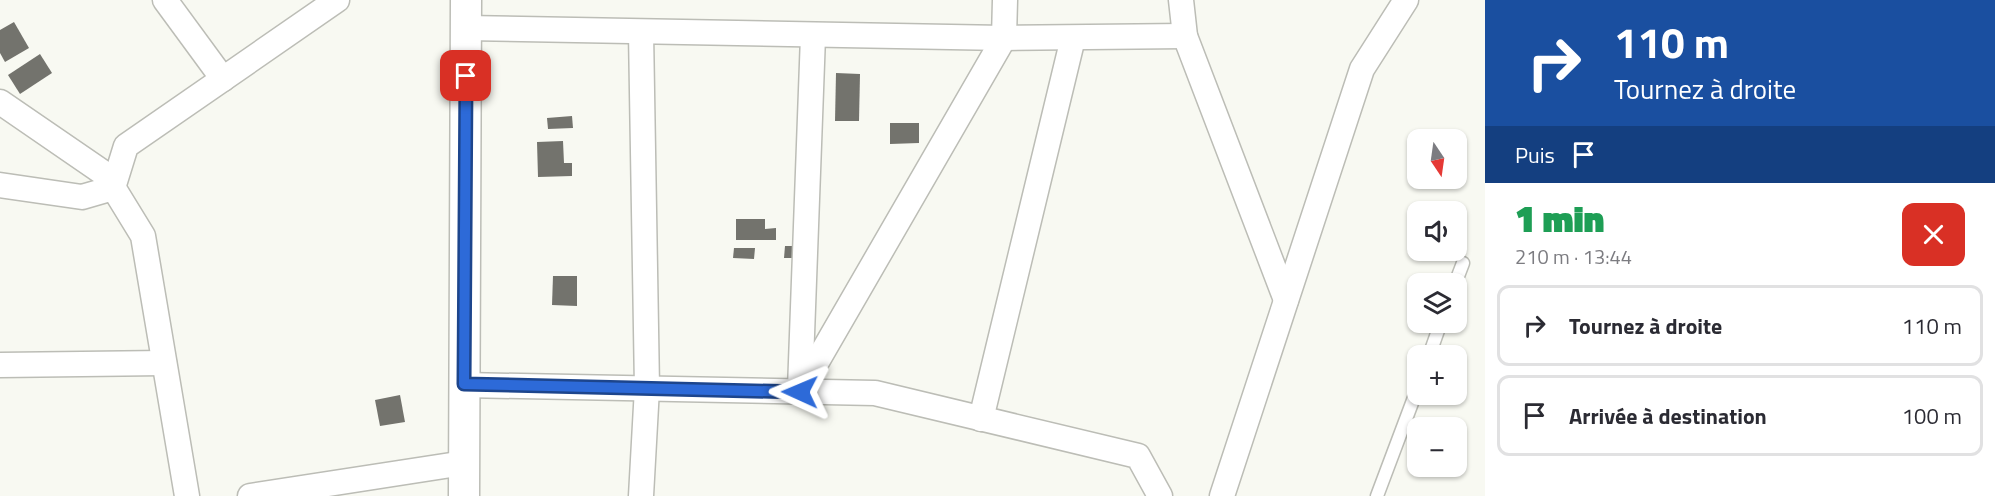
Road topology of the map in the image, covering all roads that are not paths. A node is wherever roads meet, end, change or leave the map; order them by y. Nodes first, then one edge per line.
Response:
1 (165, 0) edge
2 (337, 0) edge
3 (1005, 0) edge
4 (1181, 0) edge
5 (1406, 0) edge
6 (466, 14) edge
7 (641, 32) junction
8 (813, 36) junction
9 (1185, 36) junction
10 (1004, 38) junction
11 (1073, 38) junction
12 (223, 79) junction
13 (0, 102) edge
14 (0, 185) edge
15 (113, 188) junction
16 (1463, 263) dead end
17 (1459, 273) edge
18 (1286, 300) junction
19 (164, 363) junction
20 (0, 365) edge
21 (464, 384) junction
22 (647, 388) junction
23 (800, 392) junction
24 (1411, 405) edge
25 (981, 419) junction
26 (464, 463) junction
27 (187, 496) edge
28 (250, 496) edge
29 (464, 496) edge
30 (641, 496) edge
31 (1160, 496) edge
32 (1222, 496) edge
33 (1377, 496) edge

1 - 12 street
2 - 12 street
3 - 10 street
4 - 9 street
5 - 18 street
6 - 7 street
6 - 21 street
7 - 8 street
7 - 22 street
8 - 10 street
8 - 23 street
9 - 11 street
9 - 18 street
10 - 11 street
10 - 23 street
11 - 25 street
12 - 15 street
13 - 15 street
14 - 15 street
15 - 19 street
16 - 17 lane
18 - 32 street
19 - 20 street
19 - 27 street
21 - 22 street
21 - 26 street
22 - 23 street
22 - 30 street
23 - 25 street
24 - 33 lane
25 - 31 street
26 - 28 street
26 - 29 street

